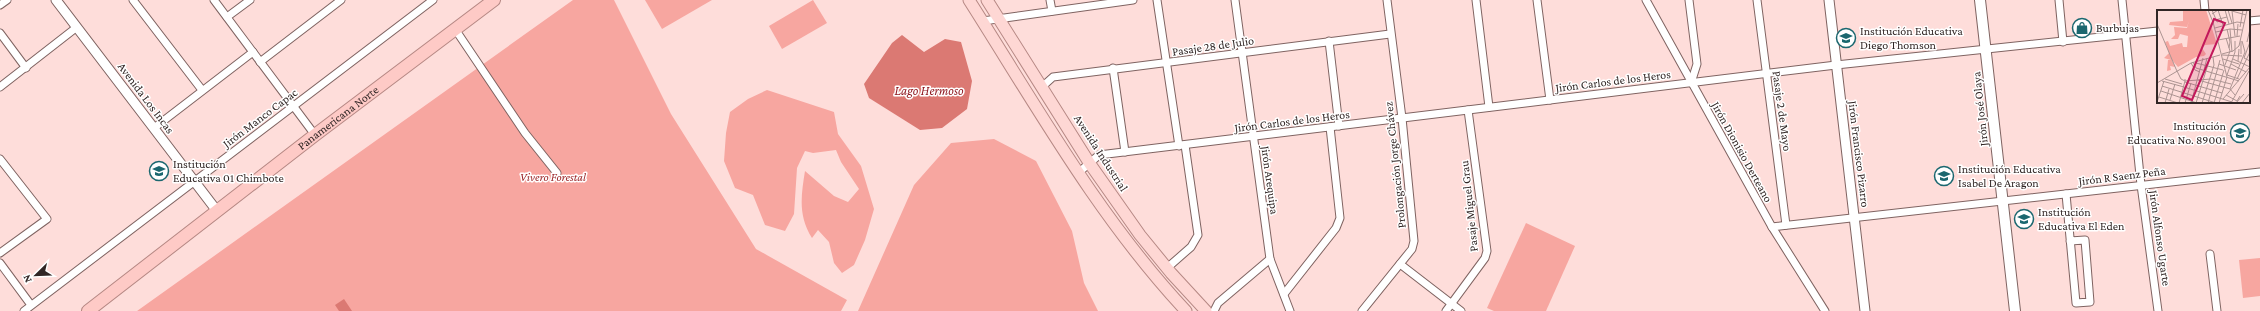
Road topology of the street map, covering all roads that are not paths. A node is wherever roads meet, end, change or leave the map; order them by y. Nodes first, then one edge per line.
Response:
1 (7, 0) edge
2 (133, 0) edge
3 (214, 0) edge
4 (250, 0) edge
5 (341, 0) edge
6 (433, 0) edge
7 (969, 0) edge
8 (987, 0) edge
9 (1050, 0) edge
10 (1133, 0) edge
11 (1157, 0) edge
12 (1235, 0) edge
13 (1387, 0) edge
14 (1476, 0) edge
15 (1537, 0) edge
16 (1646, 0) edge
17 (1689, 0) edge
18 (1757, 0) edge
19 (1829, 0) edge
20 (1980, 0) edge
21 (2059, 0) edge
22 (2122, 0) edge
23 (2204, 0) edge
24 (59, 1) edge
25 (490, 1) edge
26 (1104, 2) edge
27 (0, 5) edge
28 (2205, 10) edge
29 (1052, 11) junction
30 (227, 18) junction
31 (999, 19) junction
32 (2260, 20) edge
33 (983, 21) junction
34 (2250, 21) edge
35 (77, 27) junction
36 (455, 29) junction
37 (2157, 31) edge
38 (0, 32) edge
39 (1390, 34) junction
40 (2126, 34) junction
41 (1329, 41) junction
42 (2063, 42) junction
43 (1986, 51) junction
44 (253, 52) junction
45 (1242, 52) junction
46 (260, 62) junction
47 (1166, 63) junction
48 (1836, 66) junction
49 (26, 68) junction
50 (1113, 68) junction
51 (1765, 74) junction
52 (1691, 83) junction
53 (1042, 86) junction
54 (0, 87) edge
55 (202, 90) junction
56 (1550, 100) junction
57 (294, 106) junction
58 (1489, 107) junction
59 (1468, 110) junction
60 (1402, 118) junction
61 (1339, 126) junction
62 (1330, 127) junction
63 (154, 128) junction
64 (316, 135) junction
65 (1252, 137) junction
66 (1182, 145) junction
67 (1125, 152) junction
68 (0, 159) edge
69 (1090, 164) junction
70 (2260, 172) edge
71 (558, 173) dead end
72 (1078, 173) junction
73 (194, 182) junction
74 (2141, 185) junction
75 (2066, 194) junction
76 (2002, 201) junction
77 (217, 211) junction
78 (1855, 216) junction
79 (1786, 225) junction
80 (1772, 227) junction
81 (2070, 241) junction
82 (0, 253) edge
83 (2210, 254) dead end
84 (1270, 259) junction
85 (0, 263) edge
86 (1400, 264) junction
87 (1167, 268) junction
88 (1284, 294) junction
89 (1452, 304) junction
90 (31, 305) junction
91 (24, 311) edge
92 (88, 311) edge
93 (1186, 311) edge
94 (1206, 311) edge
95 (1214, 311) edge
96 (1290, 311) edge
97 (1362, 311) edge
98 (1446, 311) edge
99 (1461, 311) edge
100 (1825, 311) edge
101 (1866, 311) edge
102 (2015, 311) edge
103 (2158, 311) edge
104 (2217, 311) edge

1 - 27 street
2 - 55 street
3 - 30 street
4 - 30 street
5 - 46 street
6 - 57 street, Jirón Manco Capac
7 - 33 main road
8 - 31 main road, Avenida Industrial
9 - 29 street
10 - 26 street
11 - 47 street
12 - 45 street, Jirón Arequipa
13 - 39 street, Prolongación Jorge Chávez
14 - 58 street
15 - 56 street
16 - 52 street, Jirón Dionisio Derteano
17 - 52 street
18 - 51 street, Pasaje 2 de Mayo
19 - 48 street, Jirón Francisco Pizarro
20 - 43 main road, Jirón José Olaya
21 - 42 street
22 - 40 street, Jirón Alfonso Ugarte
23 - 28 street
24 - 35 street, Avenida Los Incas
25 - 36 highway, Panamericana Norte
26 - 29 street
29 - 31 street
30 - 44 street
31 - 33 street
31 - 53 main road, Avenida Industrial
32 - 34 street
33 - 72 main road
35 - 49 street
35 - 63 street, Avenida Los Incas
36 - 64 highway, Panamericana Norte
36 - 71 street
37 - 40 street, Jirón Carlos de los Heros
38 - 49 street
39 - 41 street, Pasaje 28 de Julio
39 - 60 street, Prolongación Jorge Chávez
40 - 42 street, Jirón Carlos de los Heros
40 - 74 street, Jirón Alfonso Ugarte
41 - 45 street, Pasaje 28 de Julio
41 - 61 street
42 - 43 street, Jirón Carlos de los Heros
43 - 48 street, Jirón Carlos de los Heros
43 - 76 main road, Jirón José Olaya
44 - 46 street
44 - 55 street
45 - 47 street, Pasaje 28 de Julio
45 - 65 street, Jirón Arequipa
46 - 57 street
47 - 50 street, Pasaje 28 de Julio
47 - 66 street
48 - 51 street, Jirón Carlos de los Heros
48 - 78 street, Jirón Francisco Pizarro
49 - 54 street
50 - 53 street, Pasaje 28 de Julio
50 - 67 street
51 - 52 street, Jirón Carlos de los Heros
51 - 79 street, Pasaje 2 de Mayo
52 - 56 street, Jirón Carlos de los Heros
52 - 80 street, Jirón Dionisio Derteano
53 - 69 main road, Avenida Industrial
55 - 63 street
56 - 58 street, Jirón Carlos de los Heros
57 - 64 street
57 - 73 street, Jirón Manco Capac
58 - 59 street, Jirón Carlos de los Heros
59 - 60 street, Jirón Carlos de los Heros
59 - 89 street, Pasaje Miguel Grau
60 - 61 street, Jirón Carlos de los Heros
60 - 86 street, Prolongación Jorge Chávez
61 - 62 street, Jirón Carlos de los Heros
62 - 65 street, Jirón Carlos de los Heros
62 - 88 street
63 - 73 street, Avenida Los Incas
64 - 77 highway, Panamericana Norte
65 - 66 street, Jirón Carlos de los Heros
65 - 84 street, Jirón Arequipa
66 - 67 street, Jirón Carlos de los Heros
66 - 87 street
67 - 69 street, Jirón Carlos de los Heros
68 - 82 street
69 - 72 street, Jirón Carlos de los Heros
69 - 87 main road, Avenida Industrial
70 - 74 street, Jirón R Saenz Peña
72 - 93 main road
73 - 77 street, Avenida Los Incas
73 - 90 street, Jirón Manco Capac
74 - 75 street, Jirón R Saenz Peña
74 - 103 street, Jirón Alfonso Ugarte
75 - 76 street, Jirón R Saenz Peña
75 - 81 street
76 - 78 street, Jirón R Saenz Peña
76 - 102 main road, Jirón José Olaya
77 - 92 highway, Panamericana Norte
78 - 79 street, Jirón R Saenz Peña
78 - 101 street, Jirón Francisco Pizarro
79 - 80 street, Jirón R Saenz Peña
80 - 100 street, Jirón Dionisio Derteano
81 - 81 street
83 - 104 street
84 - 88 street, Jirón Arequipa
84 - 95 street
85 - 90 street
86 - 89 street
86 - 97 street, Prolongación Jorge Chávez
87 - 94 main road, Avenida Industrial
88 - 96 street, Jirón Arequipa
89 - 98 street, Pasaje Miguel Grau
89 - 99 street
90 - 91 street, Jirón Manco Capac

